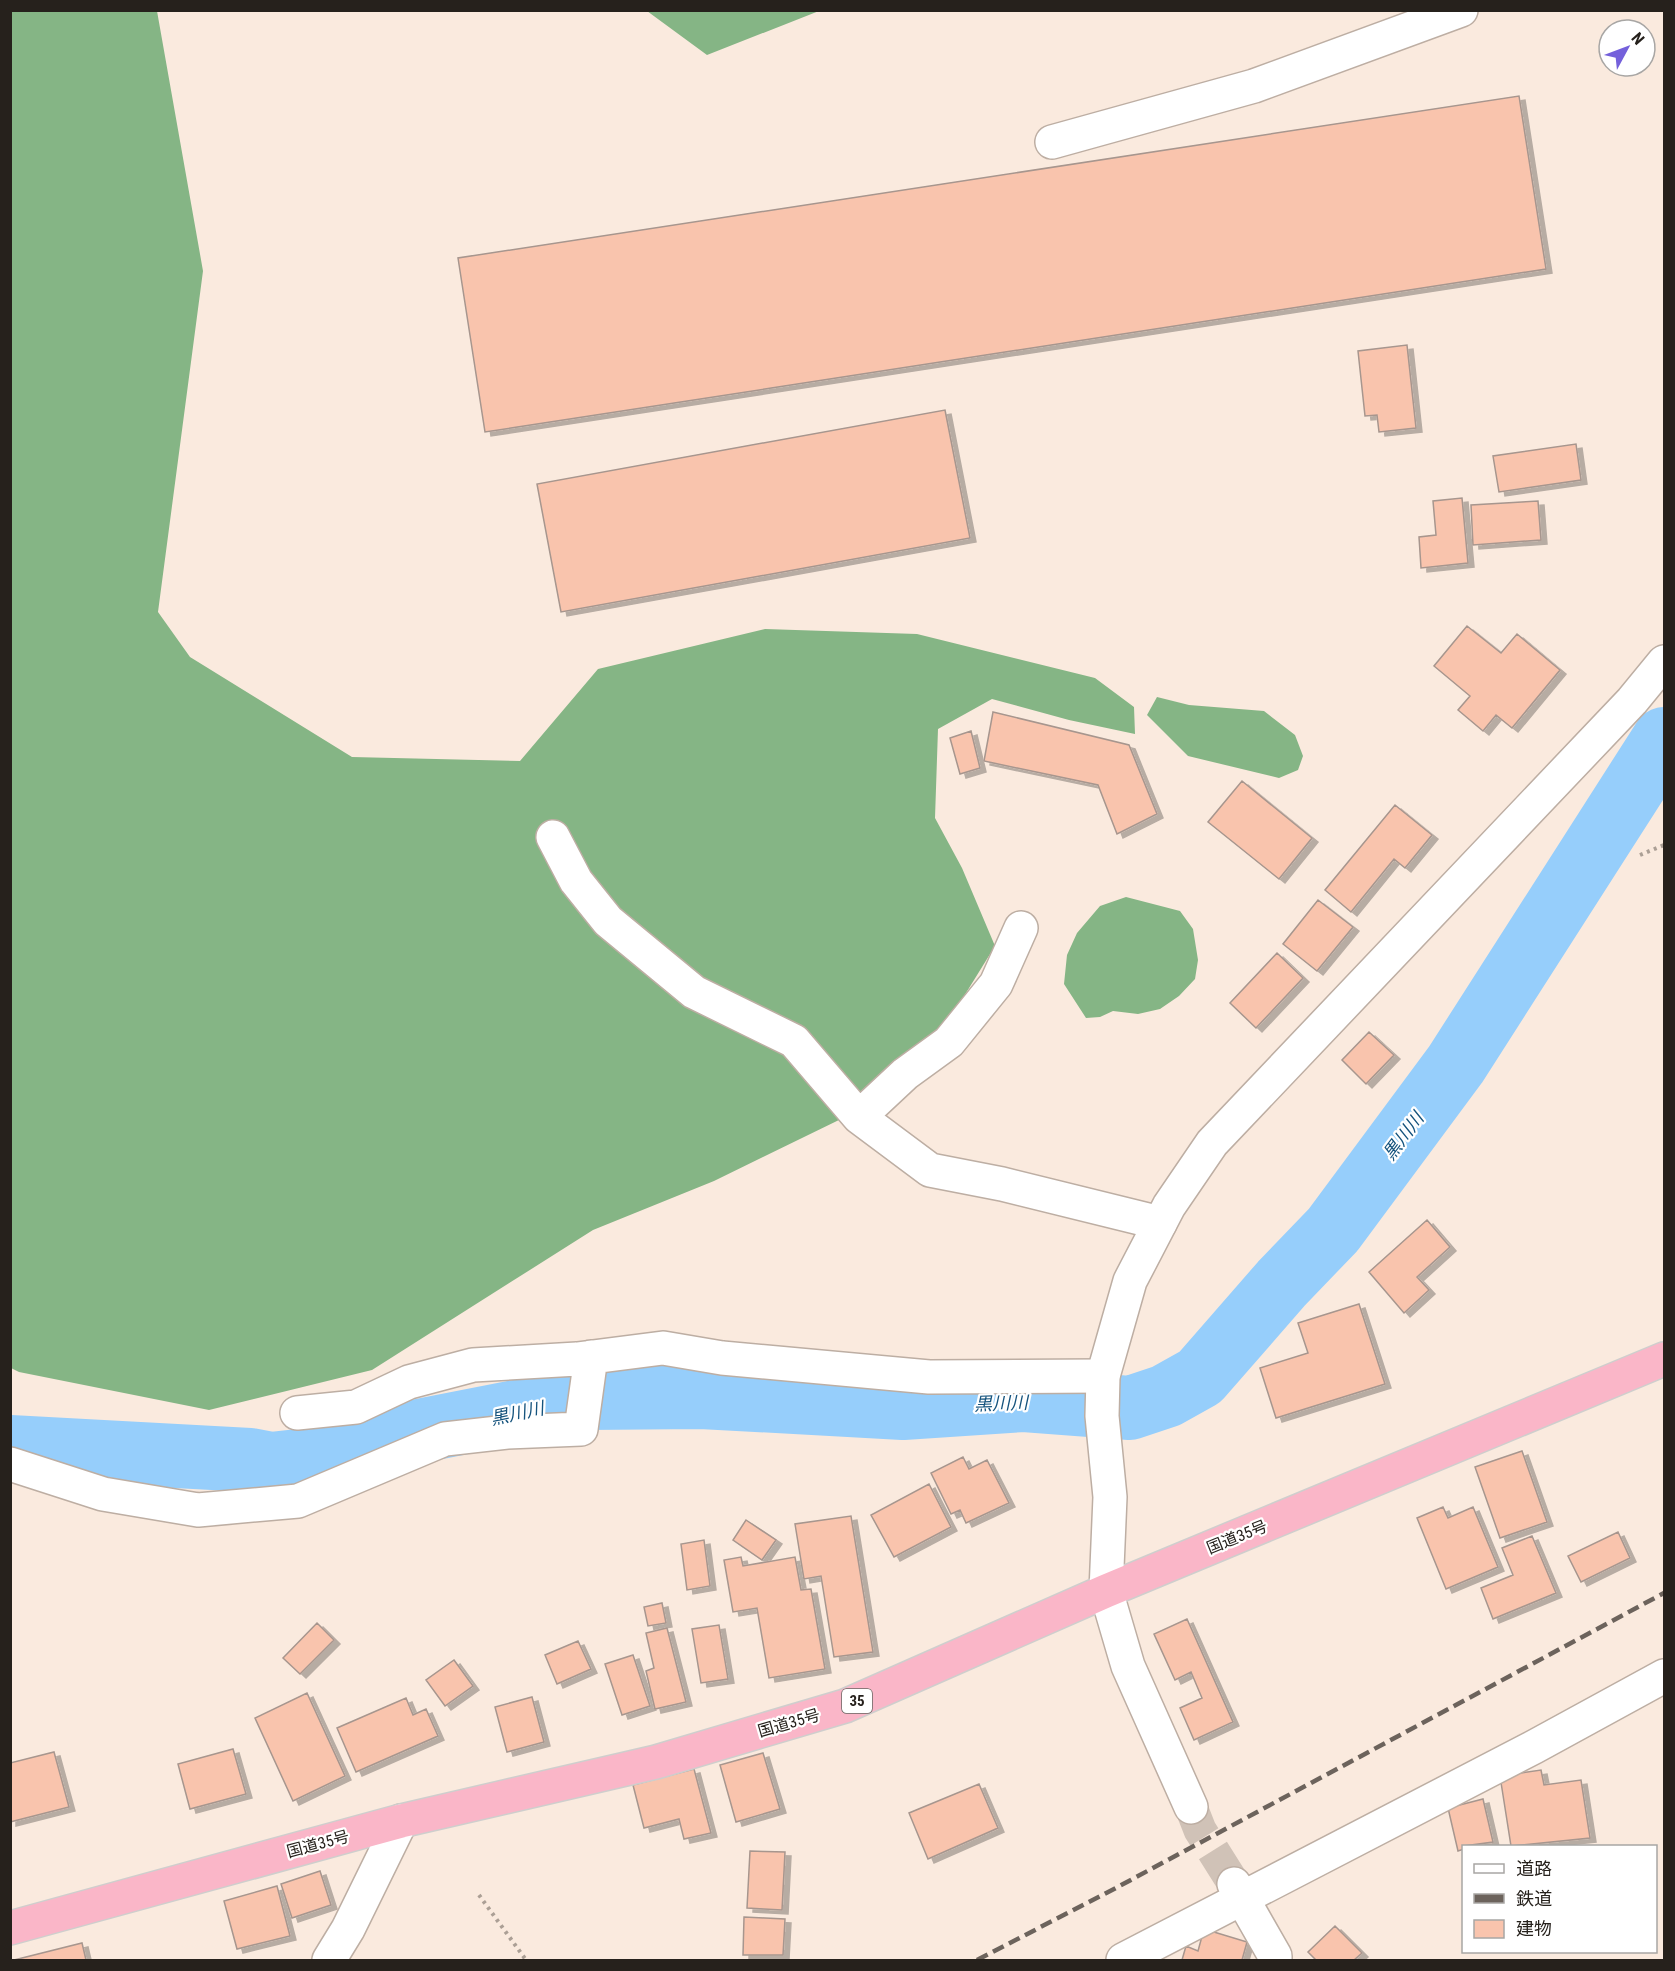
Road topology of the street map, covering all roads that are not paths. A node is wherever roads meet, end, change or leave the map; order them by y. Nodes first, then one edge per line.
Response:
1 (1461, 10) edge
2 (1052, 142) dead end
3 (1665, 662) edge
4 (553, 837) dead end
5 (1021, 928) dead end
6 (860, 1117) junction
7 (1160, 1223) junction
8 (591, 1359) junction
9 (1665, 1359) edge
10 (1103, 1376) junction
11 (297, 1413) dead end
12 (10, 1464) edge
13 (1106, 1591) junction
14 (1665, 1676) edge
15 (1191, 1806) tunnel mouth
16 (401, 1821) junction
17 (1239, 1892) junction
18 (10, 1928) edge
19 (329, 1960) edge
20 (1123, 1960) edge
21 (1275, 1960) edge

1 - 2 street
3 - 7 street
4 - 6 street
5 - 6 street
6 - 7 street
7 - 10 street
8 - 10 street
8 - 11 street
8 - 12 street
9 - 13 highway, 国道35号 / 35
10 - 13 street
13 - 15 street
13 - 16 highway, 国道35号 / 35
14 - 17 street
16 - 18 highway, 国道35号 / 35
16 - 19 street
17 - 20 street
17 - 21 street

